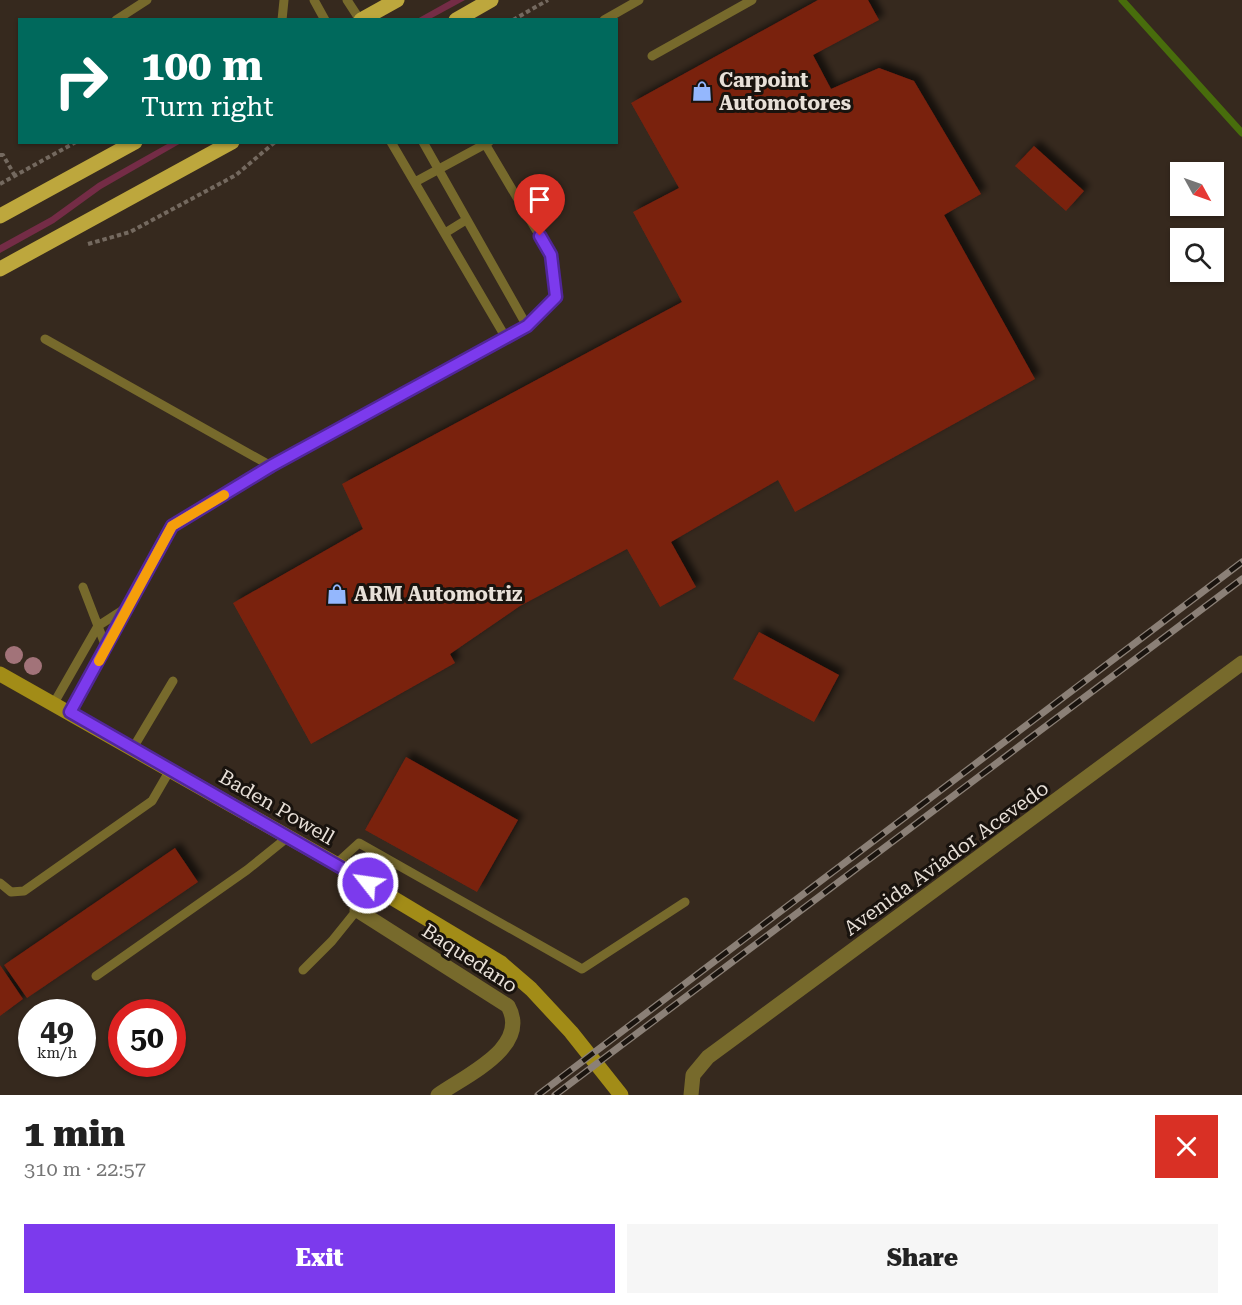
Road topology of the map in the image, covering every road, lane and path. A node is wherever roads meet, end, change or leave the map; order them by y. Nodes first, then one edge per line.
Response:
1 (147, 0) edge
2 (284, 0) edge
3 (314, 0) edge
4 (347, 0) edge
5 (397, 0) edge
6 (491, 0) edge
7 (548, 0) edge
8 (639, 0) edge
9 (752, 0) edge
10 (119, 18) edge
11 (282, 18) edge
12 (324, 18) edge
13 (360, 18) edge
14 (365, 18) edge
15 (460, 18) edge
16 (516, 18) edge
17 (608, 18) edge
18 (652, 56) dead end
19 (72, 144) edge
20 (131, 144) edge
21 (228, 144) edge
22 (273, 144) edge
23 (392, 144) edge
24 (424, 144) edge
25 (484, 144) edge
26 (487, 144) edge
27 (0, 155) edge
28 (438, 170) junction
29 (15, 176) junction
30 (415, 182) junction
31 (0, 184) edge
32 (0, 216) edge
33 (466, 220) junction
34 (445, 233) junction
35 (85, 245) dead end
36 (0, 269) edge
37 (527, 326) junction
38 (506, 338) junction
39 (45, 339) dead end
40 (271, 466) junction
41 (83, 587) dead end
42 (128, 606) junction
43 (98, 626) junction
44 (106, 647) junction
45 (1242, 663) edge
46 (0, 674) edge
47 (173, 681) dead end
48 (54, 703) junction
49 (70, 712) junction
50 (134, 748) junction
51 (170, 770) junction
52 (288, 837) junction
53 (336, 864) junction
54 (0, 883) edge
55 (368, 883) junction
56 (685, 902) dead end
57 (357, 910) junction
58 (303, 970) dead end
59 (96, 976) dead end
60 (438, 1095) edge
61 (621, 1095) edge
62 (691, 1095) edge

1 - 10 lane
2 - 11 lane
3 - 12 lane
4 - 13 lane
5 - 14 main road
6 - 15 main road
7 - 16 path
8 - 17 lane
9 - 18 lane
19 - 29 path
20 - 32 main road
21 - 36 main road
22 - 35 path
23 - 30 lane
24 - 28 lane
25 - 28 lane
26 - 37 lane
27 - 29 path
28 - 30 lane
28 - 33 lane
29 - 31 path
30 - 34 lane
33 - 34 lane
33 - 37 lane
34 - 38 lane
37 - 38 lane
38 - 40 lane
39 - 40 lane
40 - 42 lane
41 - 43 lane
42 - 43 lane
42 - 44 lane
43 - 44 lane
43 - 48 lane
44 - 49 lane
45 - 62 street, Avenida Aviador Acevedo
46 - 48 main road, Baden Powell
47 - 50 lane
48 - 49 main road, Baden Powell
49 - 50 main road, Baden Powell
50 - 51 main road, Baden Powell
51 - 52 main road, Baden Powell
51 - 54 lane
52 - 53 main road, Baden Powell
52 - 59 lane
53 - 55 main road, Baden Powell
53 - 56 lane
55 - 57 street
55 - 61 main road, Baden Powell
57 - 58 lane
57 - 60 street, Baquedano

